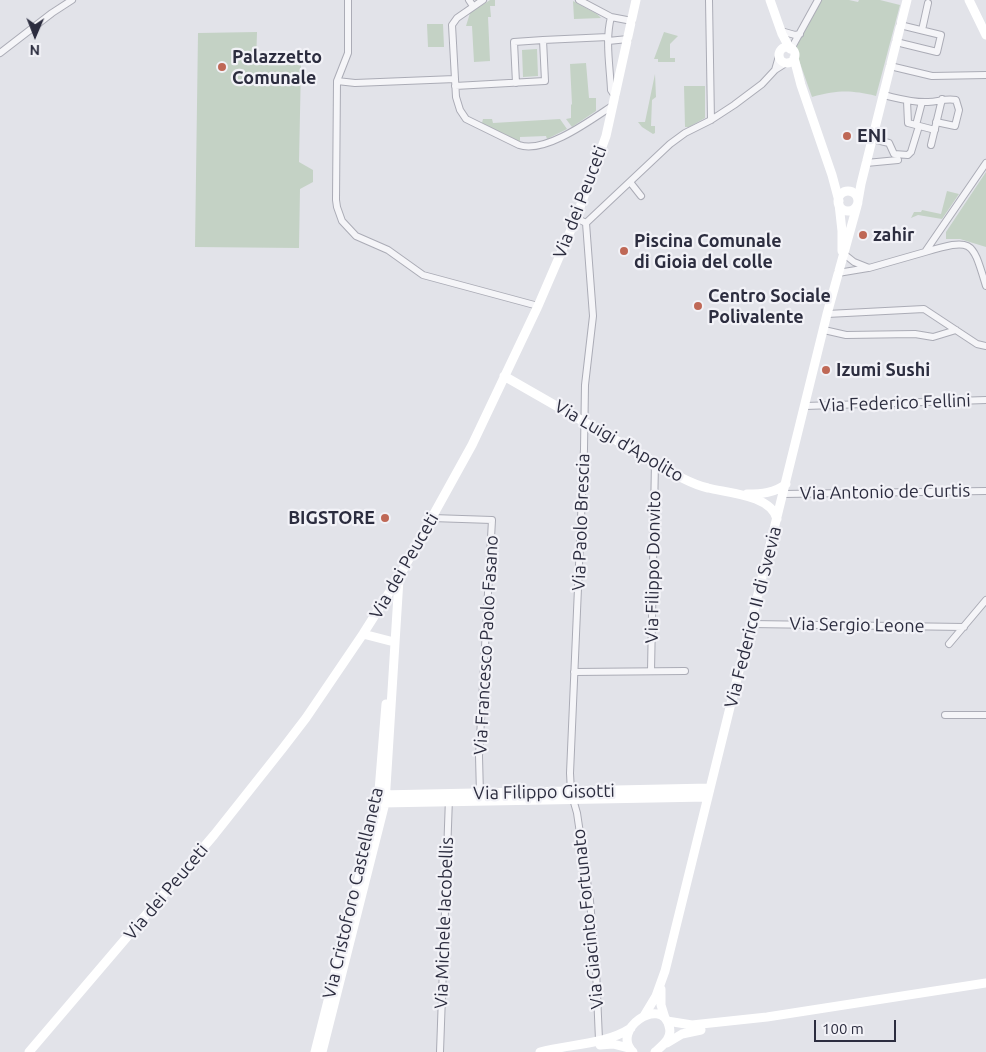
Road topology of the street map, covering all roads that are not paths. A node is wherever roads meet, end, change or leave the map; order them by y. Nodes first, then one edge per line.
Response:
1 (72, 0) edge
2 (348, 0) edge
3 (469, 0) edge
4 (482, 0) edge
5 (579, 0) edge
6 (636, 0) edge
7 (709, 0) edge
8 (770, 0) edge
9 (818, 0) edge
10 (906, 0) edge
11 (969, 0) edge
12 (928, 4) dead end
13 (473, 6) junction
14 (611, 17) junction
15 (632, 21) junction
16 (900, 25) junction
17 (922, 30) junction
18 (782, 33) junction
19 (800, 34) junction
20 (986, 35) edge
21 (608, 39) junction
22 (542, 40) junction
23 (628, 40) junction
24 (896, 42) junction
25 (790, 49) junction
26 (0, 53) edge
27 (785, 59) junction
28 (890, 66) junction
29 (986, 75) edge
30 (337, 81) junction
31 (455, 83) junction
32 (516, 83) junction
33 (883, 94) junction
34 (615, 96) junction
35 (942, 99) junction
36 (907, 101) junction
37 (922, 102) junction
38 (612, 106) junction
39 (711, 120) junction
40 (936, 122) junction
41 (917, 126) junction
42 (934, 130) junction
43 (872, 138) junction
44 (931, 145) dead end
45 (898, 160) dead end
46 (866, 163) junction
47 (986, 163) edge
48 (832, 175) junction
49 (630, 182) junction
50 (861, 184) junction
51 (848, 192) junction
52 (641, 196) dead end
53 (839, 202) junction
54 (858, 203) junction
55 (576, 218) junction
56 (586, 223) junction
57 (925, 252) junction
58 (844, 254) junction
59 (839, 268) junction
60 (869, 268) junction
61 (986, 286) edge
62 (538, 306) junction
63 (827, 314) junction
64 (824, 330) junction
65 (956, 330) junction
66 (986, 346) edge
67 (504, 376) junction
68 (986, 400) edge
69 (805, 406) junction
70 (584, 422) junction
71 (655, 462) junction
72 (786, 484) junction
73 (986, 491) edge
74 (757, 496) junction
75 (782, 497) junction
76 (432, 518) junction
77 (777, 520) junction
78 (399, 577) junction
79 (986, 600) edge
80 (751, 624) junction
81 (964, 626) junction
82 (363, 634) junction
83 (394, 642) junction
84 (949, 644) dead end
85 (651, 671) junction
86 (685, 671) dead end
87 (574, 672) junction
88 (945, 715) dead end
89 (986, 715) edge
90 (709, 792) junction
91 (572, 795) junction
92 (480, 797) junction
93 (449, 798) junction
94 (382, 799) junction
95 (665, 971) junction
96 (986, 983) edge
97 (644, 1016) junction
98 (767, 1017) junction
99 (666, 1020) junction
100 (631, 1028) junction
101 (599, 1040) junction
102 (666, 1043) junction
103 (631, 1050) edge
104 (29, 1052) edge
105 (315, 1052) edge
106 (322, 1052) edge
107 (440, 1052) edge
108 (540, 1052) edge
109 (545, 1052) edge
110 (655, 1052) edge

1 - 26 street
2 - 30 street
3 - 13 street
4 - 13 street
5 - 14 street
6 - 15 main road, Via dei Peuceti
7 - 39 street
8 - 18 main road
9 - 19 street
10 - 16 main road, Via Federico II di Svevia
11 - 20 main road
12 - 17 street
13 - 31 street
14 - 15 street
14 - 21 street
15 - 23 main road, Via dei Peuceti
16 - 17 street
16 - 24 main road, Via Federico II di Svevia
17 - 24 street
18 - 19 street
18 - 25 main road
18 - 27 main road
19 - 25 street
21 - 22 street
21 - 23 street
21 - 34 street
22 - 32 street
22 - 32 street
23 - 34 main road, Via dei Peuceti
24 - 28 main road, Via Federico II di Svevia
25 - 27 main road
27 - 39 street
27 - 48 main road, Via Federico II di Svevia
28 - 29 street
28 - 33 main road, Via Federico II di Svevia
30 - 31 street
30 - 62 street
31 - 32 street
31 - 38 street
33 - 36 street
33 - 43 main road, Via Federico II di Svevia
34 - 38 main road, Via dei Peuceti
35 - 37 street
35 - 40 street
35 - 40 street
36 - 37 street
36 - 41 street
37 - 41 street
38 - 55 main road, Via dei Peuceti
39 - 49 street
40 - 42 street
41 - 42 street
41 - 43 street
42 - 44 street
43 - 46 main road, Via Federico II di Svevia
45 - 46 street
46 - 50 main road, Via Federico II di Svevia
47 - 57 street
48 - 51 main road, Via Federico II di Svevia
48 - 53 main road, Via Federico II di Svevia
49 - 52 street
49 - 56 street
50 - 51 main road
50 - 54 main road, Via Federico II di Svevia
51 - 53 main road
51 - 54 main road
53 - 54 main road
53 - 59 main road, Via Federico II di Svevia
54 - 58 main road, Via Federico II di Svevia
55 - 56 street
55 - 62 main road, Via dei Peuceti
56 - 70 street, Via Paolo Brescia
57 - 60 street
57 - 61 street
58 - 59 main road, Via Federico II di Svevia
58 - 60 street
59 - 60 street
59 - 63 main road, Via Federico II di Svevia
62 - 67 main road, Via dei Peuceti
63 - 64 main road, Via Federico II di Svevia
63 - 65 street
64 - 65 street
64 - 69 main road, Via Federico II di Svevia
65 - 66 street
67 - 70 main road, Via Luigi d'Apolito
67 - 76 main road, Via dei Peuceti
68 - 69 street, Via Federico Fellini
69 - 72 main road, Via Federico II di Svevia
70 - 71 main road, Via Luigi d'Apolito
70 - 87 street, Via Paolo Brescia
71 - 74 main road, Via Luigi d'Apolito
71 - 85 street, Via Filippo Donvito
72 - 74 main road
72 - 75 main road, Via Federico II di Svevia
73 - 75 street, Via Antonio de Curtis
74 - 75 main road
74 - 77 main road, Via Luigi d'Apolito
75 - 77 main road, Via Federico II di Svevia
76 - 78 main road, Via dei Peuceti
76 - 92 street, Via Francesco Paolo Fasano
77 - 80 main road, Via Federico II di Svevia
78 - 82 main road, Via dei Peuceti
78 - 83 main road, Via Cristoforo Castellaneta
79 - 81 street, Via Sergio Leone
80 - 81 street, Via Sergio Leone
80 - 90 main road, Via Federico II di Svevia
81 - 84 street, Via Sergio Leone
82 - 83 main road
82 - 104 main road, Via dei Peuceti
83 - 94 main road, Via Cristoforo Castellaneta
85 - 86 street
85 - 87 street
87 - 91 street, Via Paolo Brescia
88 - 89 street
90 - 91 main road, Via Filippo Gisotti
90 - 95 main road, Via Federico II di Svevia
91 - 92 main road, Via Filippo Gisotti
91 - 101 street, Via Giacinto Fortunato
92 - 93 main road, Via Filippo Gisotti
93 - 94 main road, Via Filippo Gisotti
93 - 107 street, Via Michele Iacobellis
94 - 105 main road, Via Cristoforo Castellaneta
94 - 106 main road, Via Cristoforo Castellaneta
95 - 97 main road
95 - 99 main road
96 - 98 main road
97 - 99 main road
97 - 100 main road
98 - 99 main road
98 - 102 main road
99 - 102 main road
100 - 101 main road
100 - 103 main road
101 - 108 main road
102 - 110 main road
103 - 109 main road

